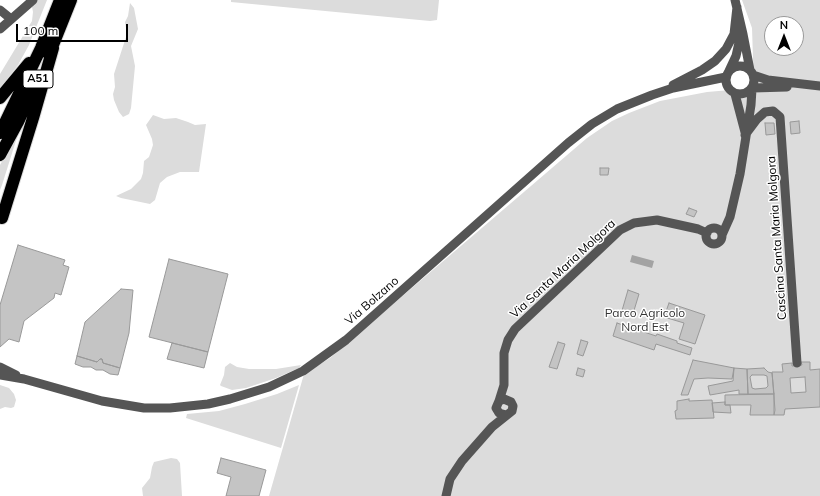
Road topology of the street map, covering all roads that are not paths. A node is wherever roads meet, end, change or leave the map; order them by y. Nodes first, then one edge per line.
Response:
1 (33, 0) edge
2 (60, 0) edge
3 (71, 0) edge
4 (737, 7) edge
5 (0, 10) edge
6 (11, 19) junction
7 (0, 29) edge
8 (47, 48) junction
9 (752, 72) junction
10 (728, 74) junction
11 (688, 85) junction
12 (820, 86) edge
13 (752, 88) junction
14 (820, 89) edge
15 (731, 91) junction
16 (659, 92) junction
17 (0, 98) edge
18 (0, 133) edge
19 (745, 135) junction
20 (0, 155) edge
21 (1, 221) edge
22 (797, 363) dead end
23 (0, 367) edge
24 (0, 375) edge
25 (24, 379) junction
26 (504, 385) junction
27 (509, 400) junction
28 (499, 401) junction
29 (497, 411) junction
30 (506, 415) junction
31 (492, 427) junction
32 (446, 496) edge

1 - 6 street
2 - 8 highway, A51
3 - 8 highway, A51
4 - 9 street
4 - 10 street
4 - 16 street
5 - 6 street
6 - 7 street
8 - 17 highway
8 - 18 highway, A51
8 - 20 highway, A51
8 - 21 highway
9 - 10 street
9 - 12 street
9 - 13 street
10 - 11 street, Via Bolzano
10 - 15 street
11 - 15 street, Via Bolzano
11 - 16 street, Via Bolzano
13 - 14 street
13 - 15 street
13 - 19 street
15 - 19 street
16 - 25 street, Via Bolzano
19 - 22 street, Cascina Santa Maria Molgora
19 - 26 street, Via Santa Maria Molgora
23 - 25 street
24 - 25 street
26 - 27 street
26 - 28 street
27 - 28 street
27 - 30 street
28 - 29 street
29 - 30 street
29 - 31 street
30 - 31 street
31 - 32 street

